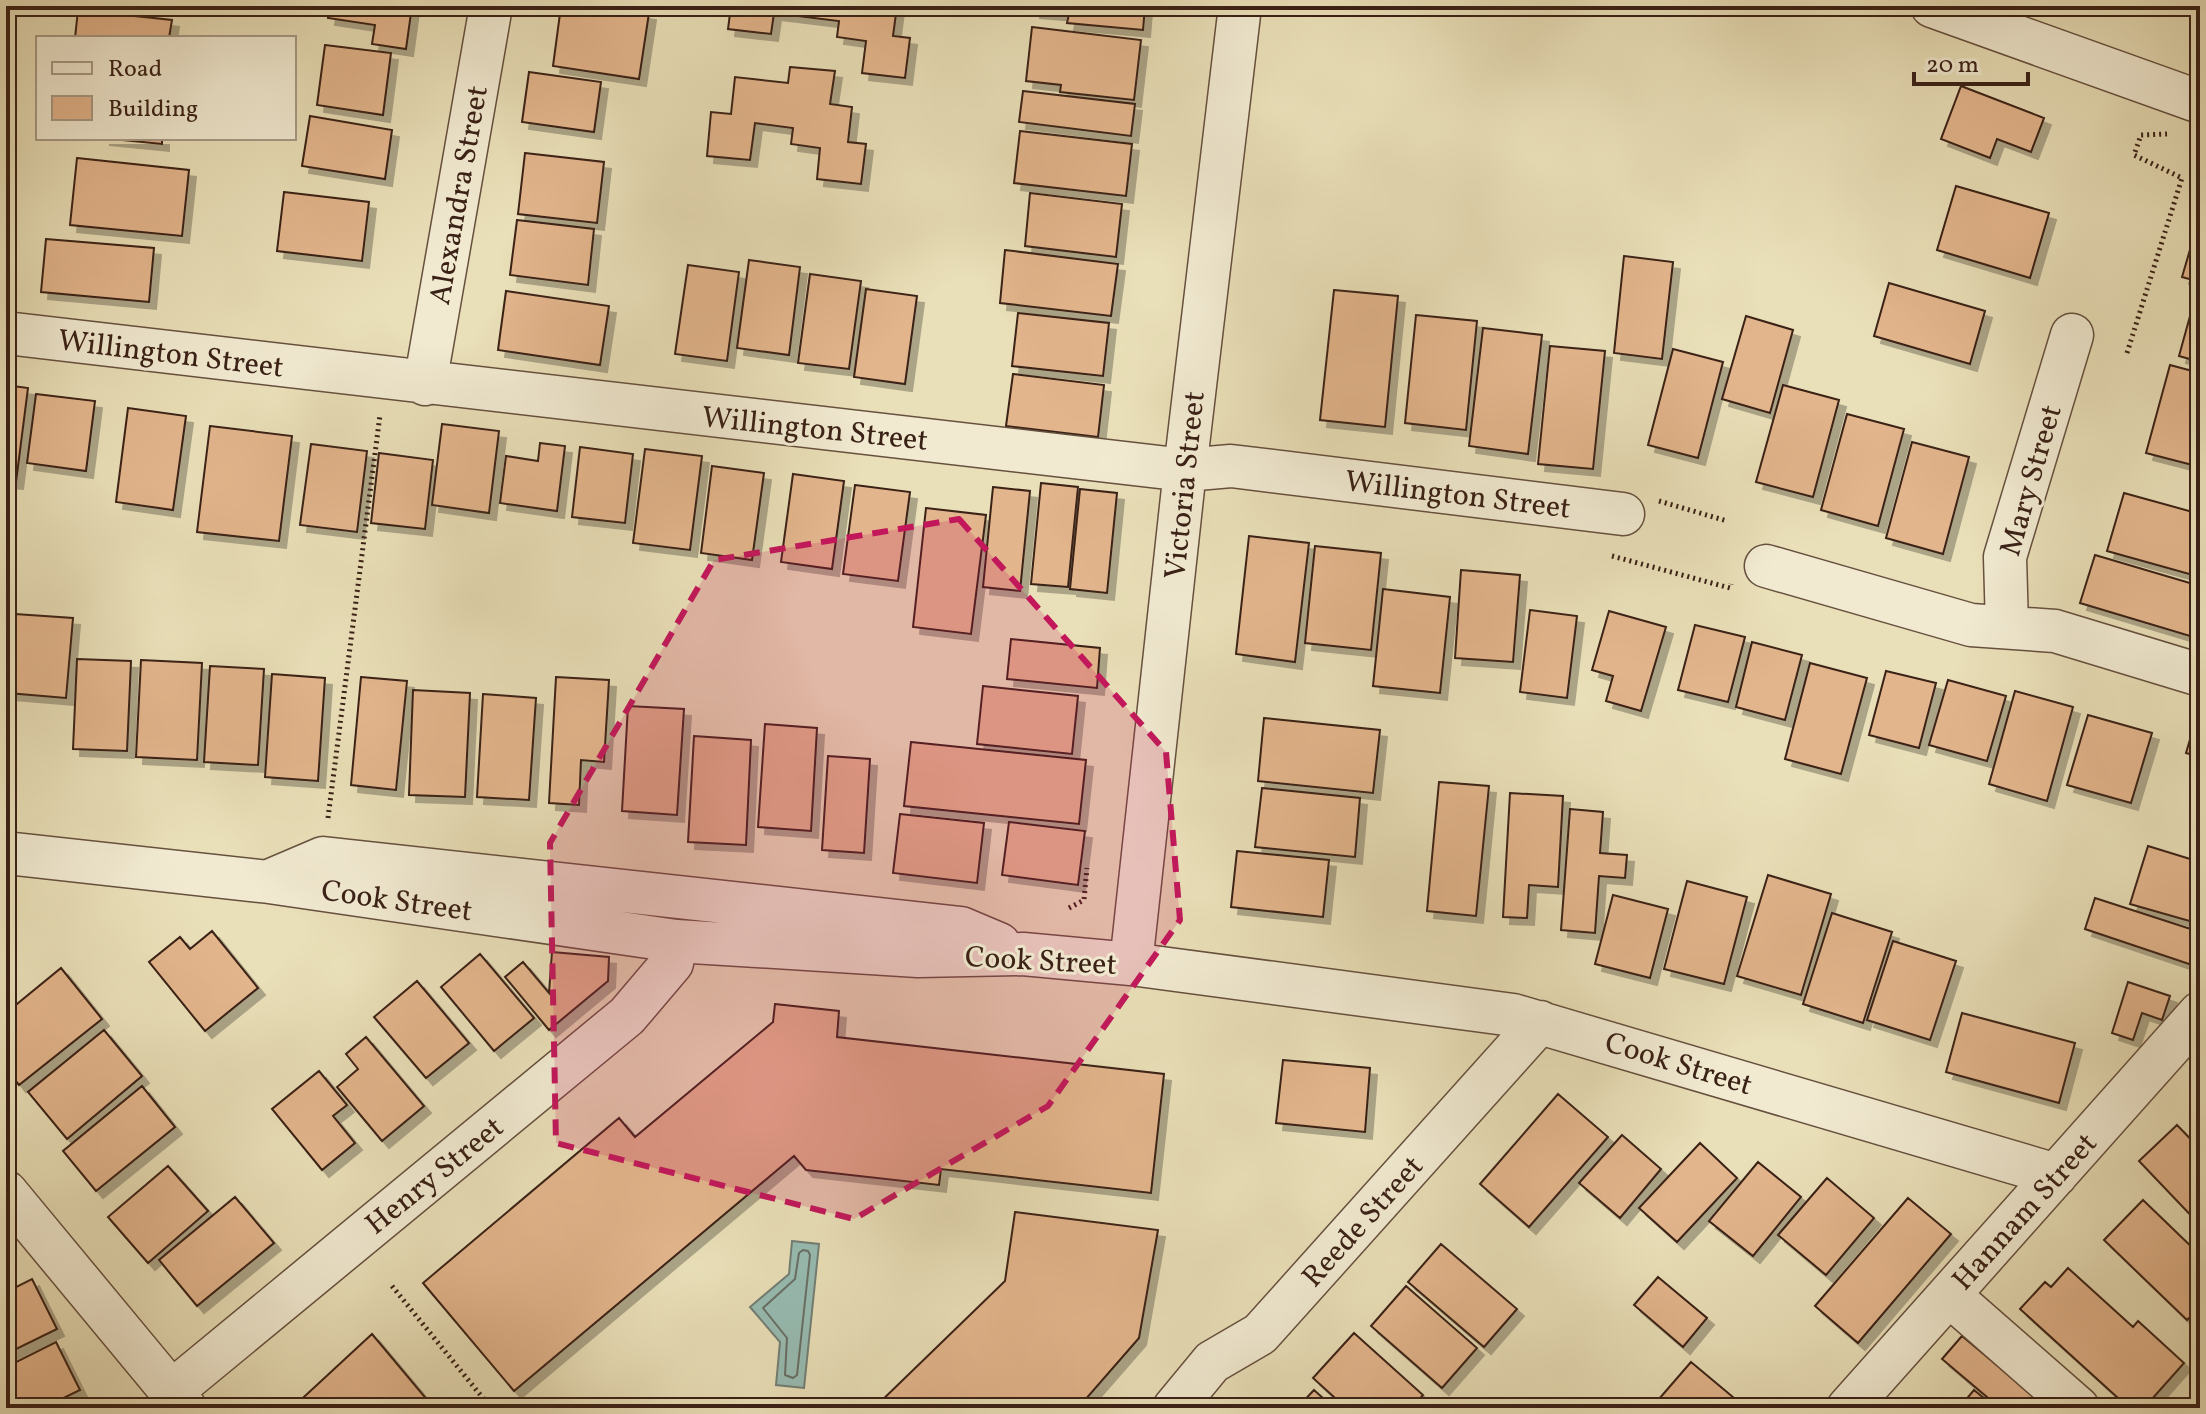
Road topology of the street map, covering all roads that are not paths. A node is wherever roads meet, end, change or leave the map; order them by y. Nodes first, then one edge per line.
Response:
1 (491, 6) edge
2 (1240, 6) edge
3 (1932, 6) edge
4 (2200, 102) edge
5 (6, 333) edge
6 (2072, 335) dead end
7 (425, 384) junction
8 (1185, 470) junction
9 (1636, 506) road end
10 (1766, 566) dead end
11 (2007, 627) junction
12 (2200, 675) edge
13 (6, 853) edge
14 (269, 882) junction
15 (676, 941) junction
16 (1023, 954) junction
17 (1131, 964) junction
18 (2200, 1013) edge
19 (1540, 1022) junction
20 (2056, 1175) junction
21 (6, 1192) edge
22 (1949, 1295) junction
23 (178, 1400) edge
24 (1174, 1408) edge
25 (1848, 1408) edge
26 (2078, 1408) edge

1 - 7 street, Alexandra Street
2 - 8 street, Victoria Street
3 - 4 street
5 - 7 street, Willington Street
6 - 11 street, Mary Street
7 - 8 street, Willington Street
8 - 9 street, Willington Street
8 - 17 street, Victoria Street
10 - 11 street
11 - 12 street
13 - 14 street, Cook Street
14 - 15 street, Cook Street
14 - 16 street
15 - 16 street, Cook Street
15 - 23 street, Henry Street
16 - 17 street, Cook Street
17 - 19 street, Cook Street
18 - 20 street, Hannam Street
19 - 20 street, Cook Street
19 - 24 street, Reede Street
20 - 22 street, Hannam Street
21 - 23 street
22 - 25 street, Hannam Street
22 - 26 street

